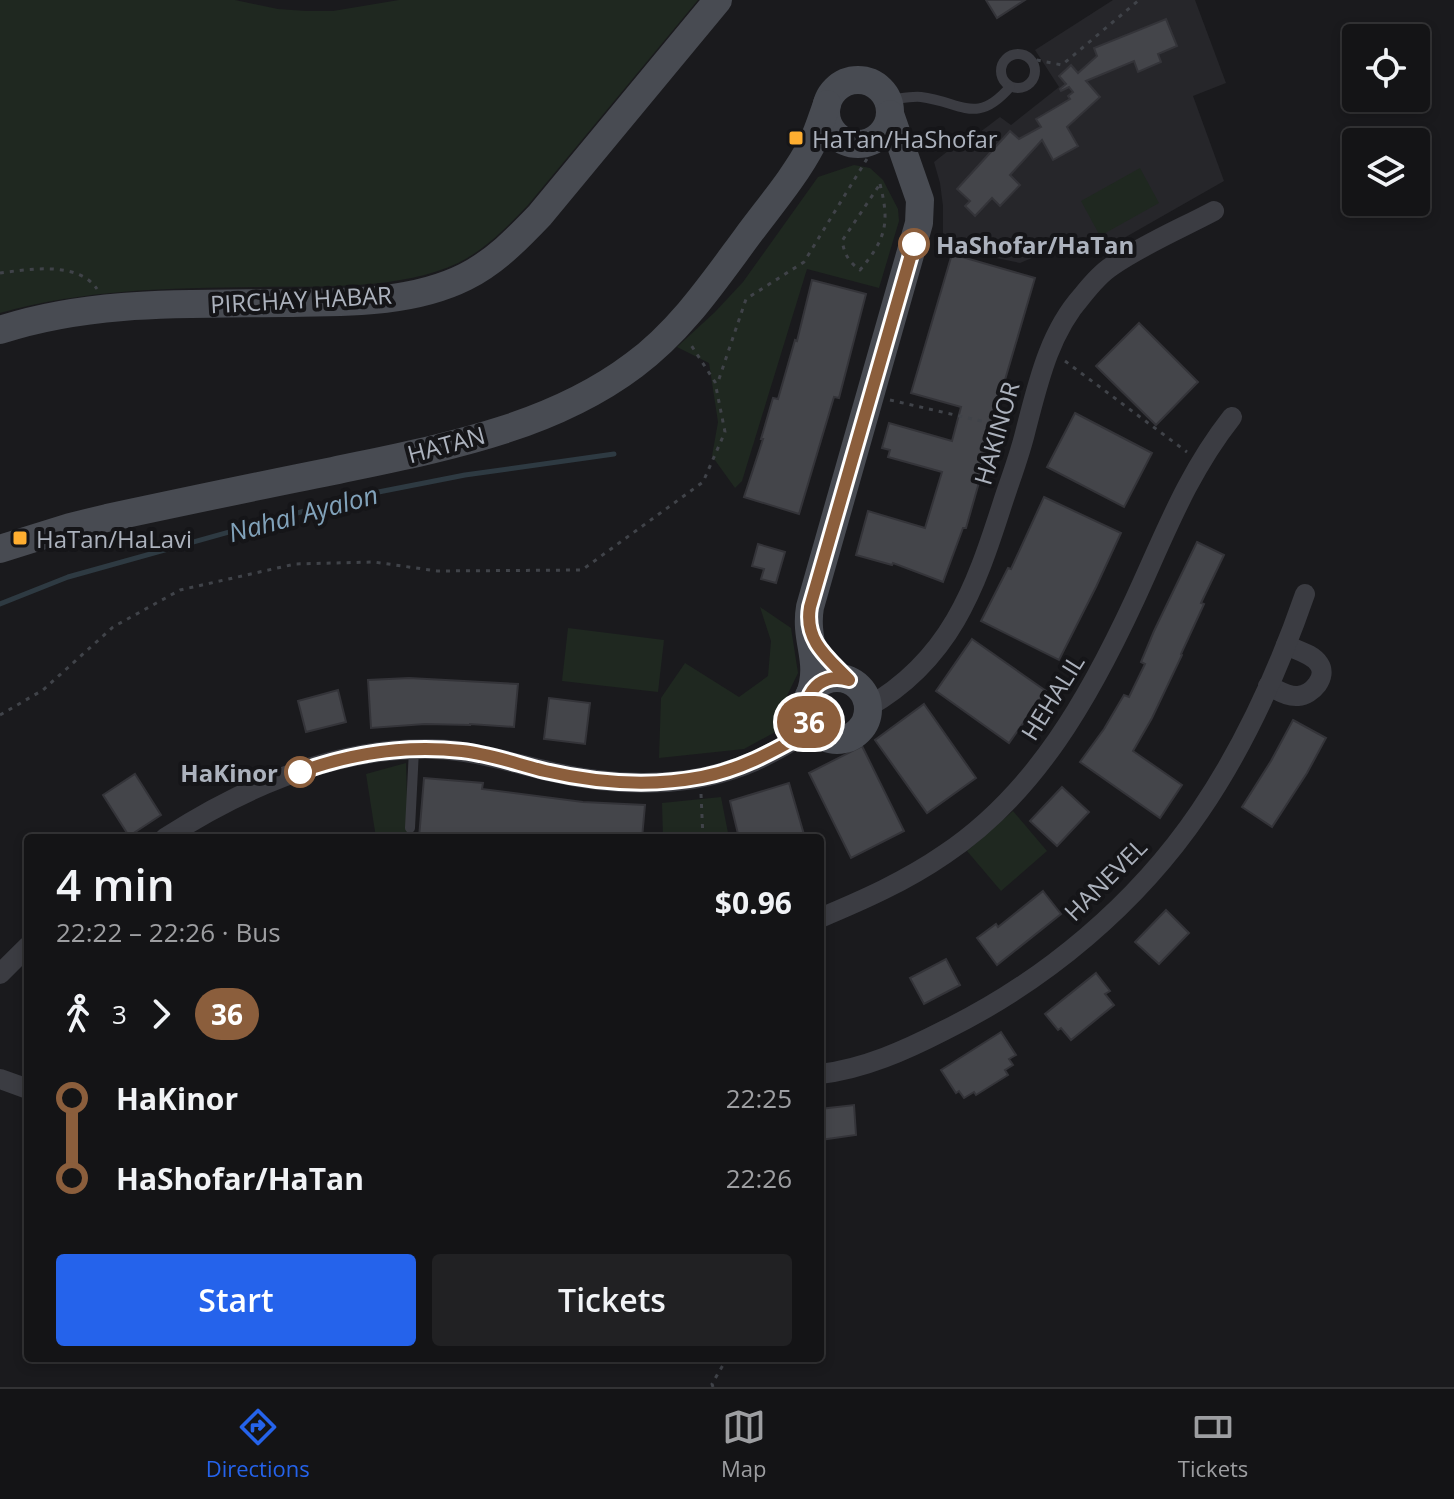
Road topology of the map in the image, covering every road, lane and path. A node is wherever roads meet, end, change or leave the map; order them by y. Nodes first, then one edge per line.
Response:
1 (718, 0) edge
2 (1139, 0) edge
3 (1027, 58) junction
4 (1010, 87) junction
5 (827, 104) junction
6 (889, 107) junction
7 (860, 145) junction
8 (795, 171) junction
9 (912, 181) junction
10 (880, 184) joint
11 (1214, 211) dead end
12 (0, 273) edge
13 (104, 309) junction
14 (677, 326) junction
15 (0, 330) edge
16 (1050, 349) junction
17 (719, 379) dead end
18 (871, 395) junction
19 (1232, 417) dead end
20 (1026, 431) junction
21 (1200, 462) junction
22 (0, 549) edge
23 (1305, 594) dead end
24 (808, 623) junction
25 (1286, 645) junction
26 (849, 680) junction
27 (1268, 686) junction
28 (809, 697) junction
29 (868, 707) junction
30 (0, 715) edge
31 (813, 729) junction
32 (414, 750) junction
33 (700, 778) junction
34 (410, 828) dead end
35 (171, 834) edge
36 (703, 834) edge
37 (824, 916) edge
38 (24, 950) edge
39 (0, 974) edge
40 (824, 1073) edge
41 (0, 1079) edge
42 (24, 1088) edge
43 (725, 1362) edge
44 (713, 1387) edge

1 - 13 street, PIRCHAY HABAR
2 - 3 path
3 - 4 lane
3 - 4 lane
4 - 6 lane
5 - 6 street
5 - 7 street
5 - 8 street, HATAN
6 - 7 street
6 - 9 street
7 - 8 street, HATAN
7 - 9 street
7 - 17 path
8 - 14 street, HATAN
9 - 18 street
10 - 10 path
11 - 16 street, HAKINOR
12 - 13 path
13 - 15 street, PIRCHAY HABAR
14 - 22 street, HATAN
14 - 30 path
16 - 20 street, HAKINOR
16 - 21 path
18 - 20 path
18 - 24 street
19 - 21 street, HEHALIL
20 - 29 street, HAKINOR
21 - 37 street, HEHALIL
23 - 25 street, HANEVEL
24 - 26 street
24 - 28 street
25 - 27 street, HANEVEL
25 - 27 street
26 - 28 street
26 - 29 street
27 - 40 street, HANEVEL
28 - 31 street
29 - 31 street
31 - 33 street
32 - 33 street
32 - 34 lane
32 - 35 street
33 - 36 path
38 - 39 street
41 - 42 street
43 - 44 path

